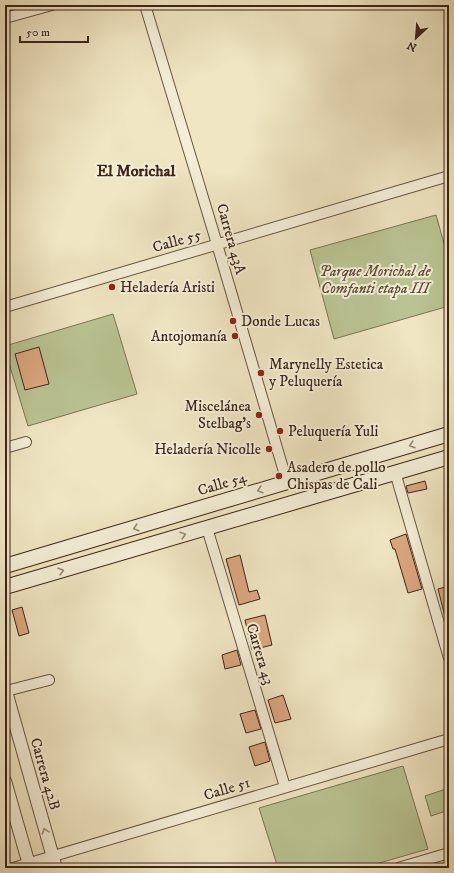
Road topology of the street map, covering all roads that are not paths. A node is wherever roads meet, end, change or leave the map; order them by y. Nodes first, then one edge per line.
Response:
1 (52, 5) edge
2 (144, 5) edge
3 (5, 18) edge
4 (449, 176) edge
5 (217, 244) junction
6 (5, 307) edge
7 (449, 434) edge
8 (26, 442) dead end
9 (5, 448) edge
10 (449, 457) edge
11 (395, 472) junction
12 (287, 482) junction
13 (207, 528) junction
14 (35, 558) junction
15 (5, 560) edge
16 (5, 566) edge
17 (24, 582) junction
18 (5, 587) edge
19 (5, 595) edge
20 (449, 658) edge
21 (49, 680) dead end
22 (5, 690) edge
23 (449, 739) edge
24 (5, 781) edge
25 (285, 788) junction
26 (449, 853) edge
27 (54, 862) edge
28 (29, 866) edge
29 (13, 868) edge
30 (398, 868) edge

1 - 3 street
2 - 5 street, Carrera 43A
4 - 5 street, Calle 55
5 - 6 street, Calle 55
5 - 12 street, Carrera 43A
7 -> 12 main road, Calle 54
8 - 9 street
10 - 11 main road
11 - 13 main road
11 - 20 street
12 -> 14 main road, Calle 54
17 -> 13 main road
13 - 25 street, Carrera 43
14 - 15 main road
14 - 16 main road, Calle 54
17 - 18 main road
17 - 19 main road
21 - 22 street
27 -> 22 street, Carrera 42B
23 - 25 street, Calle 51
24 - 28 street
25 - 27 street, Calle 51
26 - 30 street
27 - 28 street, Calle 51
28 - 29 street, Calle 51

